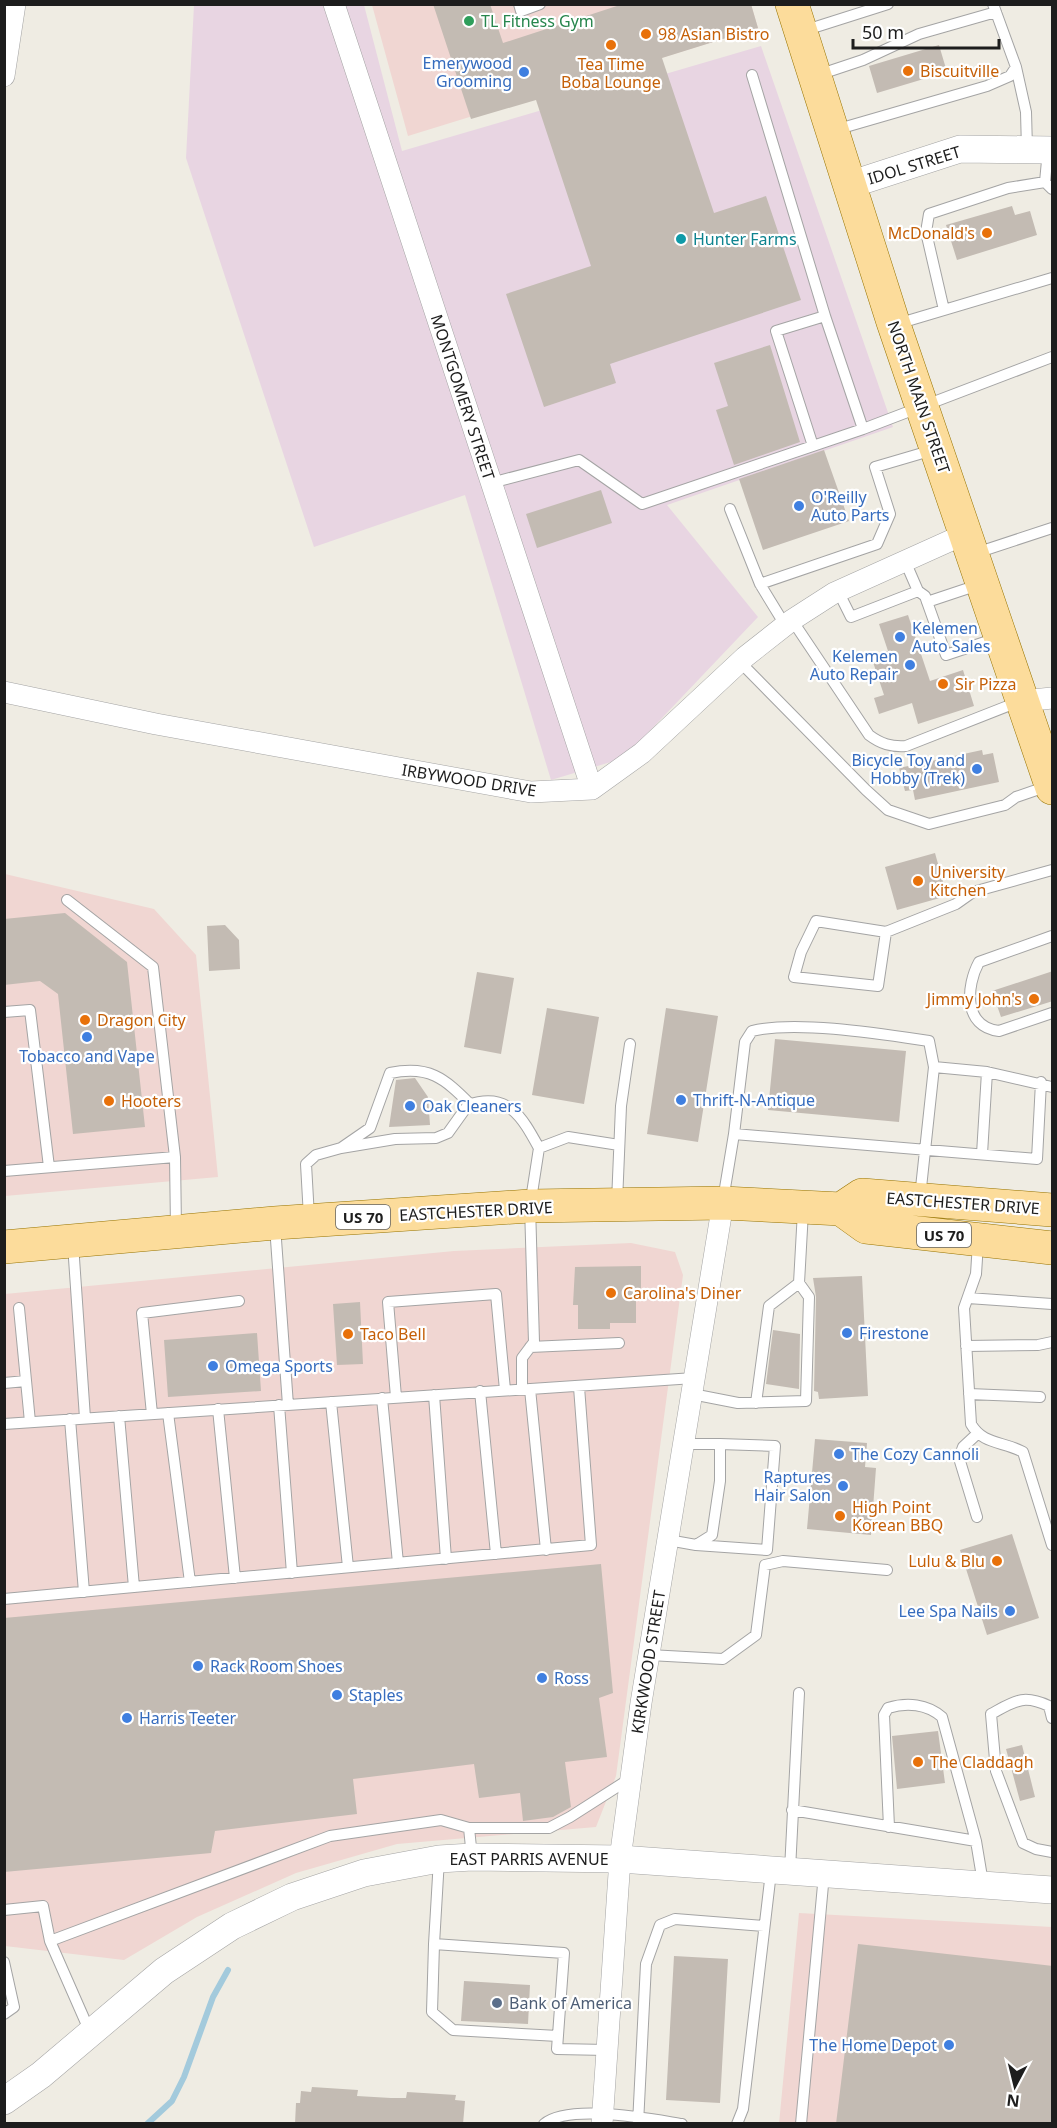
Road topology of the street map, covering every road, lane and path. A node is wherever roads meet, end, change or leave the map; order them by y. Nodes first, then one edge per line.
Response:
1 (15, 4) edge
2 (334, 4) edge
3 (519, 4) edge
4 (540, 4) edge
5 (888, 4) edge
6 (994, 8) edge
7 (796, 18) edge
8 (1016, 67) junction
9 (752, 75) dead end
10 (4, 76) edge
11 (814, 76) junction
12 (832, 131) junction
13 (1042, 150) edge
14 (849, 185) junction
15 (1049, 185) edge
16 (1053, 278) edge
17 (944, 310) junction
18 (825, 316) junction
19 (894, 325) junction
20 (1053, 357) edge
21 (922, 406) junction
22 (863, 429) junction
23 (813, 446) junction
24 (936, 449) junction
25 (491, 483) junction
26 (730, 509) dead end
27 (1053, 528) edge
28 (973, 557) junction
29 (905, 561) junction
30 (760, 584) junction
31 (838, 591) junction
32 (918, 591) junction
33 (927, 602) junction
34 (788, 623) junction
35 (1000, 637) junction
36 (740, 662) junction
37 (4, 692) edge
38 (1038, 699) edge
39 (1052, 786) edge
40 (592, 789) junction
41 (1053, 870) edge
42 (67, 900) dead end
43 (886, 932) junction
44 (1053, 936) edge
45 (4, 1012) edge
46 (1053, 1013) edge
47 (630, 1044) dead end
48 (934, 1067) junction
49 (987, 1072) junction
50 (1041, 1082) junction
51 (1053, 1087) edge
52 (470, 1104) junction
53 (734, 1134) junction
54 (619, 1145) junction
55 (341, 1148) junction
56 (539, 1148) junction
57 (925, 1150) junction
58 (982, 1154) junction
59 (175, 1157) junction
60 (49, 1167) junction
61 (4, 1171) edge
62 (920, 1199) junction
63 (723, 1203) junction
64 (617, 1205) junction
65 (530, 1206) junction
66 (803, 1207) junction
67 (1046, 1207) edge
68 (841, 1209) junction
69 (309, 1221) junction
70 (275, 1223) junction
71 (177, 1232) junction
72 (978, 1239) junction
73 (73, 1241) junction
74 (4, 1247) edge
75 (1053, 1248) edge
76 (799, 1283) junction
77 (968, 1298) junction
78 (239, 1301) dead end
79 (1053, 1304) edge
80 (19, 1308) dead end
81 (1053, 1342) edge
82 (619, 1343) dead end
83 (966, 1346) junction
84 (530, 1347) junction
85 (26, 1381) junction
86 (4, 1383) edge
87 (693, 1386) junction
88 (579, 1387) junction
89 (526, 1389) junction
90 (505, 1390) junction
91 (480, 1392) junction
92 (969, 1394) junction
93 (434, 1395) junction
94 (396, 1397) junction
95 (1040, 1397) dead end
96 (382, 1398) junction
97 (331, 1402) junction
98 (756, 1403) junction
99 (284, 1405) junction
100 (218, 1409) junction
101 (168, 1413) junction
102 (152, 1414) junction
103 (119, 1416) junction
104 (85, 1418) junction
105 (70, 1419) junction
106 (30, 1422) junction
107 (4, 1424) edge
108 (977, 1434) junction
109 (683, 1444) junction
110 (720, 1444) junction
111 (977, 1517) dead end
112 (1050, 1529) edge
113 (668, 1540) junction
114 (696, 1545) junction
115 (1053, 1545) edge
116 (546, 1550) junction
117 (767, 1550) junction
118 (496, 1554) junction
119 (446, 1559) junction
120 (398, 1563) junction
121 (765, 1565) junction
122 (348, 1568) junction
123 (887, 1570) dead end
124 (292, 1573) junction
125 (235, 1578) junction
126 (190, 1582) junction
127 (134, 1587) junction
128 (84, 1592) junction
129 (4, 1599) edge
130 (649, 1655) junction
131 (799, 1693) dead end
132 (1053, 1718) edge
133 (631, 1778) junction
134 (792, 1810) junction
135 (889, 1827) junction
136 (468, 1828) junction
137 (976, 1841) junction
138 (1053, 1852) edge
139 (472, 1857) junction
140 (439, 1859) junction
141 (620, 1859) junction
142 (780, 1870) junction
143 (824, 1873) junction
144 (983, 1883) junction
145 (1053, 1890) edge
146 (4, 1910) edge
147 (764, 1926) junction
148 (50, 1941) junction
149 (434, 1944) junction
150 (4, 1962) edge
151 (4, 2014) edge
152 (90, 2032) junction
153 (558, 2036) junction
154 (607, 2050) junction
155 (4, 2101) edge
156 (602, 2118) edge
157 (639, 2121) edge
158 (544, 2124) edge
159 (682, 2124) edge
160 (737, 2124) edge
161 (801, 2124) edge

1 - 10 street
2 - 25 street, MONTGOMERY STREET
3 - 4 lane
5 - 7 lane
6 - 8 lane
6 - 11 lane
7 - 11 main road, NORTH MAIN STREET
8 - 12 lane
8 - 13 lane
9 - 18 lane
11 - 12 main road, NORTH MAIN STREET
12 - 14 main road, NORTH MAIN STREET
13 - 14 street, IDOL STREET
13 - 15 lane
14 - 19 main road, NORTH MAIN STREET
15 - 17 lane
16 - 17 lane
17 - 19 lane
18 - 22 lane
18 - 23 lane
19 - 21 main road, NORTH MAIN STREET
20 - 21 lane
21 - 22 lane
21 - 24 main road, NORTH MAIN STREET
22 - 23 lane
23 - 25 lane
24 - 28 main road, NORTH MAIN STREET
24 - 30 lane
25 - 40 street, MONTGOMERY STREET
26 - 30 lane
27 - 28 lane
28 - 29 street
28 - 33 lane
28 - 35 main road, NORTH MAIN STREET
29 - 31 street
29 - 32 lane
30 - 34 lane
31 - 32 lane
31 - 34 street
32 - 33 lane
33 - 35 lane
34 - 36 street
34 - 38 lane
35 - 38 main road, NORTH MAIN STREET
36 - 39 lane
36 - 40 street
37 - 40 street, IRBYWOOD DRIVE
38 - 39 main road, NORTH MAIN STREET
41 - 43 lane
42 - 59 lane
43 - 43 lane
44 - 46 lane
45 - 60 lane
47 - 54 lane
48 - 49 lane
48 - 53 lane
48 - 57 lane
49 - 50 lane
49 - 58 lane
50 - 51 lane
50 - 58 lane
52 - 55 lane
52 - 55 lane
52 - 56 lane
53 - 57 lane
53 - 63 lane
54 - 56 lane
54 - 64 lane
55 - 69 lane
56 - 65 lane
57 - 58 lane
57 - 62 lane
59 - 60 lane
59 - 71 lane
60 - 61 lane
62 - 67 main road, EASTCHESTER DRIVE / US 70
62 - 68 main road, EASTCHESTER DRIVE / US 70
63 - 64 main road, EASTCHESTER DRIVE / US 70
63 - 66 main road, EASTCHESTER DRIVE / US 70
63 - 87 street, KIRKWOOD STREET
64 - 65 main road, EASTCHESTER DRIVE / US 70
65 - 69 main road, EASTCHESTER DRIVE / US 70
65 - 84 lane
66 - 68 main road, EASTCHESTER DRIVE / US 70
66 - 76 lane
68 - 72 main road, EASTCHESTER DRIVE / US 70
69 - 70 main road, EASTCHESTER DRIVE / US 70
70 - 71 main road, EASTCHESTER DRIVE / US 70
70 - 99 lane
71 - 73 main road, EASTCHESTER DRIVE / US 70
72 - 75 main road, EASTCHESTER DRIVE / US 70
72 - 77 lane
73 - 74 main road, EASTCHESTER DRIVE / US 70
73 - 104 lane
76 - 98 lane
76 - 98 lane
77 - 79 lane
77 - 83 lane
78 - 102 lane
80 - 85 lane
81 - 83 lane
82 - 84 lane
83 - 92 lane
84 - 89 lane
85 - 86 lane
85 - 106 lane
87 - 88 lane
87 - 98 lane
87 - 109 street, KIRKWOOD STREET
88 - 89 lane
88 - 116 lane
89 - 90 lane
89 - 116 lane
90 - 91 lane
90 - 94 lane
91 - 93 lane
91 - 118 lane
92 - 95 lane
92 - 108 lane
93 - 94 lane
93 - 119 lane
94 - 96 lane
96 - 97 lane
96 - 120 lane
97 - 99 lane
97 - 122 lane
99 - 100 lane
99 - 124 lane
100 - 101 lane
100 - 125 lane
101 - 102 lane
101 - 126 lane
102 - 103 lane
103 - 104 lane
103 - 127 lane
104 - 105 lane
105 - 106 lane
105 - 128 lane
106 - 107 lane
108 - 111 lane
108 - 112 lane
109 - 110 lane
109 - 113 street, KIRKWOOD STREET
110 - 114 lane
110 - 117 lane
112 - 115 lane
113 - 114 lane
113 - 130 street, KIRKWOOD STREET
114 - 117 lane
116 - 118 lane
117 - 121 lane
118 - 119 lane
119 - 120 lane
120 - 122 lane
121 - 123 lane
121 - 130 lane
122 - 124 lane
124 - 125 lane
125 - 126 lane
126 - 127 lane
127 - 128 lane
128 - 129 lane
130 - 133 street, KIRKWOOD STREET
131 - 134 lane
132 - 138 lane
133 - 136 lane
133 - 141 street, KIRKWOOD STREET
134 - 135 lane
134 - 142 lane
135 - 137 lane
135 - 137 lane
136 - 139 lane
136 - 148 lane
137 - 144 lane
139 - 140 street, EAST PARRIS AVENUE
139 - 141 street, EAST PARRIS AVENUE
140 - 149 lane
140 - 152 street, EAST PARRIS AVENUE
141 - 142 street, EAST PARRIS AVENUE
141 - 154 street, KIRKWOOD STREET
142 - 143 street, EAST PARRIS AVENUE
142 - 147 lane
143 - 144 street, EAST PARRIS AVENUE
143 - 161 lane
144 - 145 street, EAST PARRIS AVENUE
146 - 148 lane
147 - 157 lane
147 - 160 lane
148 - 152 lane
149 - 153 lane
149 - 153 lane
150 - 151 lane
152 - 155 street, EAST PARRIS AVENUE
153 - 154 lane
154 - 156 street, KIRKWOOD STREET
156 - 157 lane
156 - 158 lane
157 - 159 lane

